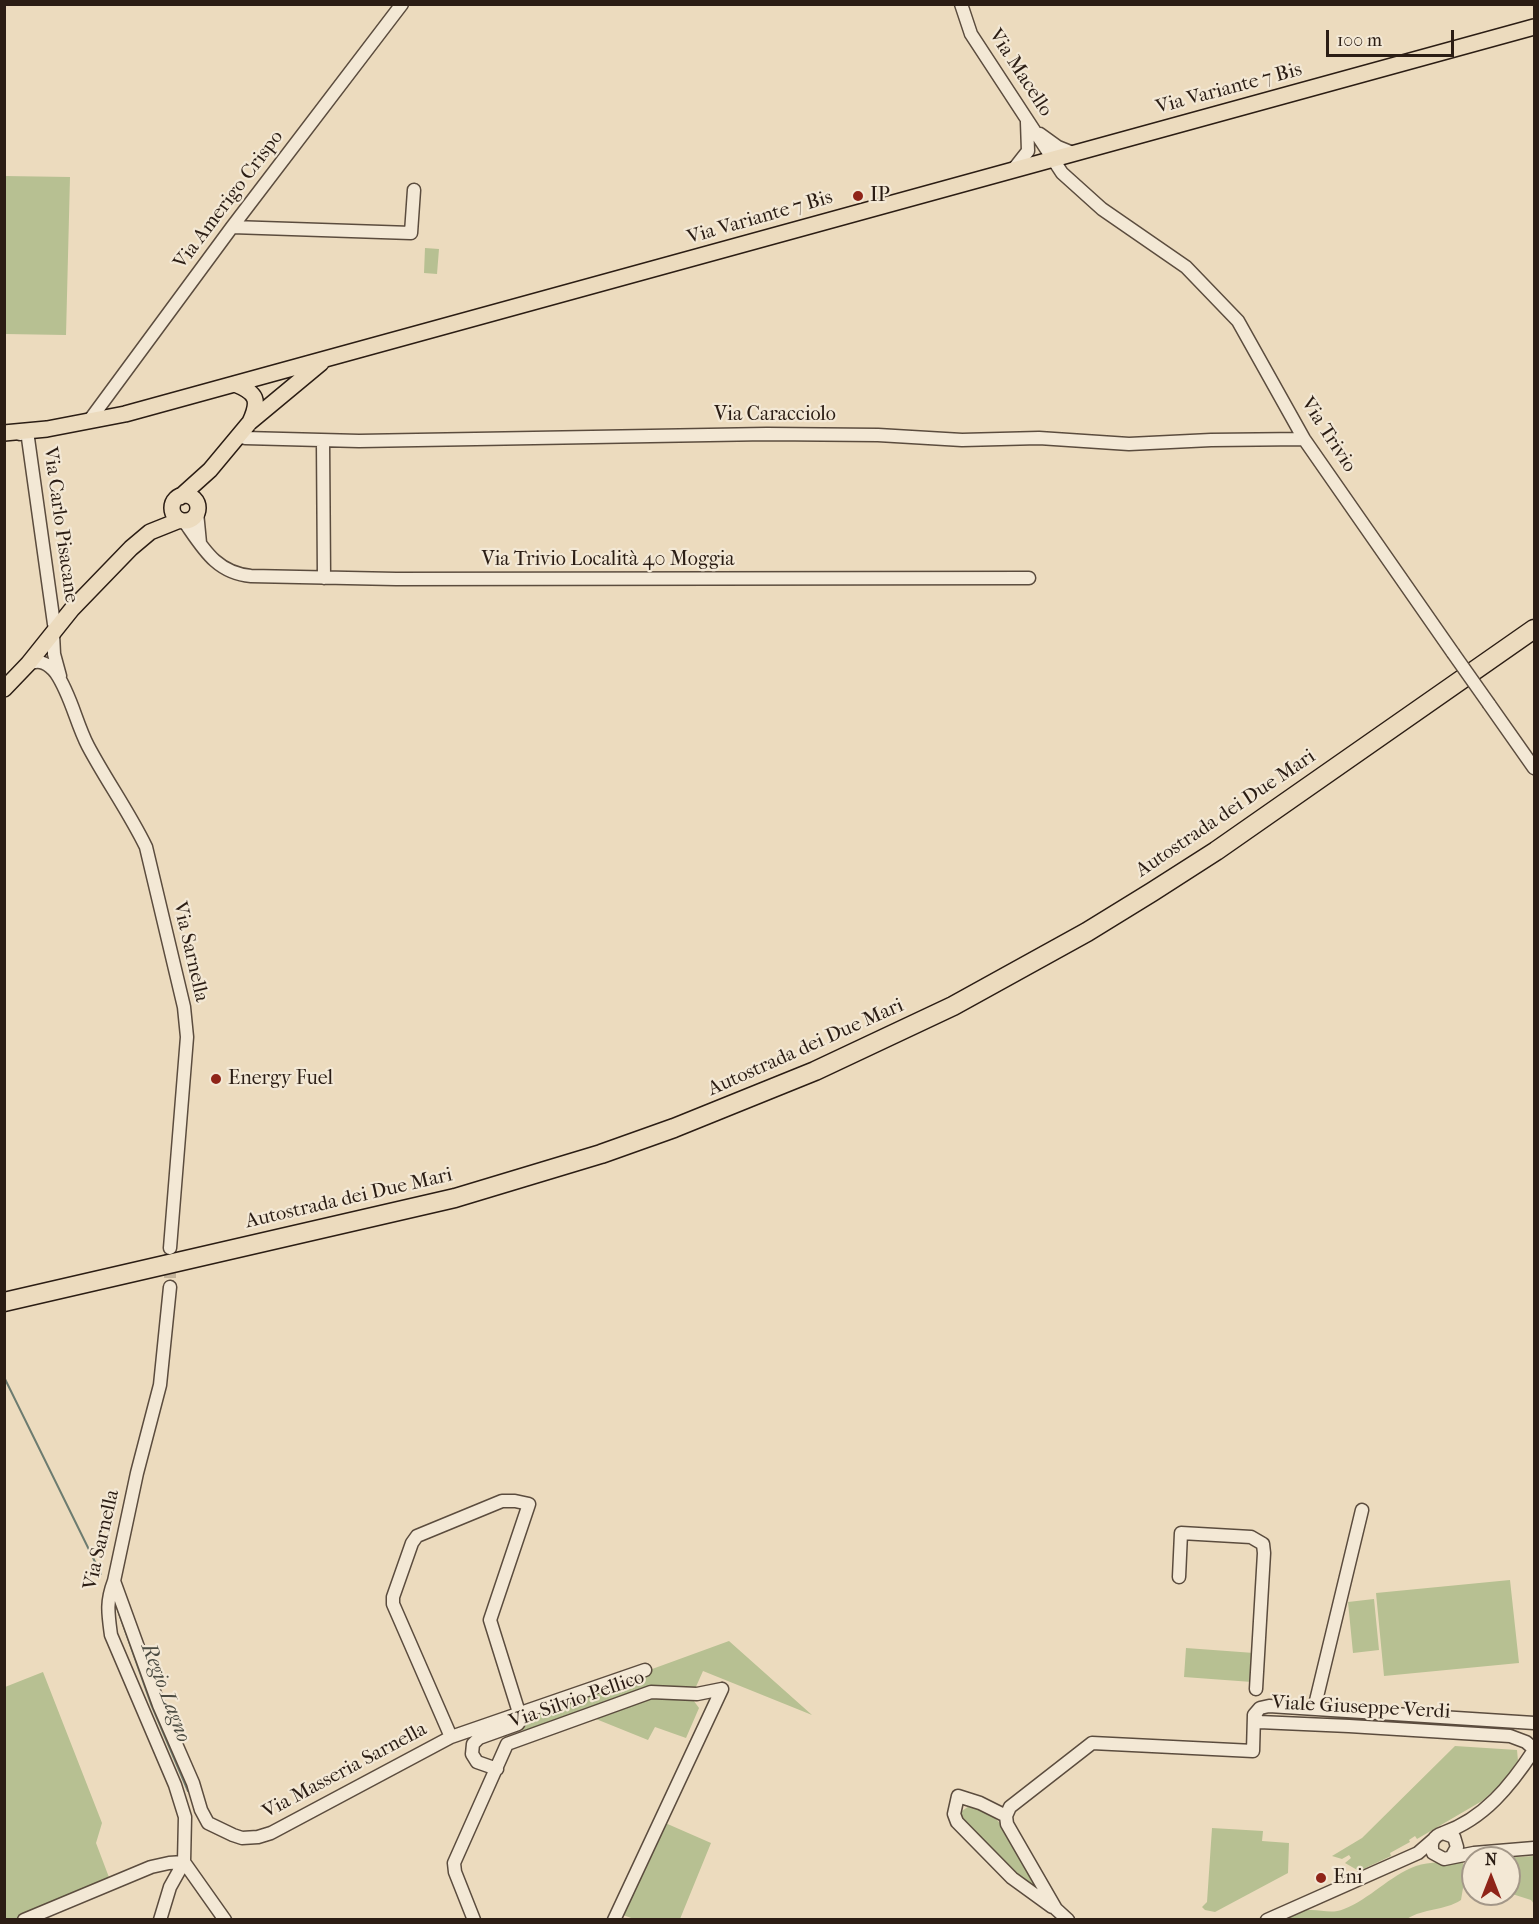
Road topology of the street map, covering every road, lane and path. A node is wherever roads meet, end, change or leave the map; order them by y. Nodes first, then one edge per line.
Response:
1 (402, 4) edge
2 (961, 4) edge
3 (1534, 27) edge
4 (1029, 124) junction
5 (1073, 153) junction
6 (1053, 158) junction
7 (1013, 170) junction
8 (414, 190) dead end
9 (232, 227) junction
10 (327, 358) junction
11 (280, 371) junction
12 (235, 384) junction
13 (292, 386) junction
14 (89, 421) junction
15 (250, 422) junction
16 (27, 431) junction
17 (4, 433) edge
18 (245, 438) dead end
19 (4, 439) edge
20 (1304, 439) junction
21 (323, 441) junction
22 (210, 470) junction
23 (177, 500) junction
24 (190, 515) junction
25 (150, 532) junction
26 (324, 578) junction
27 (1029, 578) dead end
28 (54, 629) junction
29 (1534, 629) edge
30 (1534, 643) edge
31 (47, 652) junction
32 (28, 664) junction
33 (7, 675) edge
34 (62, 686) junction
35 (4, 689) edge
36 (1534, 768) edge
37 (170, 1248) tunnel mouth
38 (170, 1287) tunnel mouth
39 (4, 1302) edge
40 (4, 1313) edge
41 (1362, 1510) dead end
42 (1179, 1577) dead end
43 (114, 1581) junction
44 (645, 1670) dead end
45 (1256, 1689) dead end
46 (1314, 1709) junction
47 (520, 1713) junction
48 (1254, 1714) junction
49 (1534, 1723) edge
50 (451, 1737) junction
51 (1534, 1749) edge
52 (497, 1769) junction
53 (196, 1796) junction
54 (181, 1802) junction
55 (1006, 1816) junction
56 (1462, 1827) junction
57 (1438, 1837) junction
58 (1455, 1848) junction
59 (1534, 1848) edge
60 (1418, 1853) junction
61 (1437, 1856) junction
62 (184, 1862) junction
63 (1056, 1909) junction
64 (31, 1918) edge
65 (615, 1919) edge
66 (160, 1920) edge
67 (225, 1920) edge
68 (474, 1920) edge
69 (1068, 1920) edge
70 (1267, 1920) edge

1 - 9 street, Via Amerigo Crispo
2 - 4 street, Via Macello
3 - 5 main road, Via Variante 7 Bis
4 - 5 street
4 - 6 street, Via Macello
4 - 7 street
5 - 6 main road, Via Variante 7 Bis
6 - 7 main road, Via Variante 7 Bis
6 - 20 street, Via Trivio
7 - 10 main road, Via Variante 7 Bis
8 - 9 street
9 - 14 street, Via Amerigo Crispo
10 - 11 main road
10 - 13 main road, Via Variante 7 Bis
11 - 12 main road
11 - 13 main road
12 - 13 main road
12 - 14 main road
12 - 15 main road
13 - 15 main road, Via Variante 7 Bis
14 - 16 main road
15 - 22 main road, Via Variante 7 Bis
16 - 17 main road
16 - 19 street
16 - 28 street, Via Carlo Pisacane
18 - 21 street, Via Caracciolo
20 - 21 street, Via Caracciolo
20 - 36 street, Via Trivio, bridge
21 - 26 street
22 - 23 main road, Via Variante 7 Bis
22 - 24 main road, Via Variante 7 Bis
23 - 24 main road
23 - 24 main road
23 - 25 main road, Via Variante 7 Bis
24 - 25 main road, Via Variante 7 Bis
24 - 26 street, Via Trivio Località 40 Moggia
25 - 28 main road, Via Variante 7 Bis
26 - 27 street, Via Trivio Località 40 Moggia
28 - 31 main road, Via Variante 7 Bis
28 - 33 main road, Via Variante 7 Bis
29 - 39 highway, Autostrada dei Due Mari
30 - 40 highway, Autostrada dei Due Mari
31 - 32 main road, Via Variante 7 Bis
31 - 33 main road, Via Variante 7 Bis
31 - 34 street
32 - 34 street
32 - 35 main road, Via Variante 7 Bis
34 - 37 street, Via Sarnella
38 - 43 street, Via Sarnella
41 - 46 street
42 - 45 street
43 - 53 street, Via Masseria Sarnella
43 - 54 street, Via Sarnella
44 - 47 street, Via Masseria Sarnella
46 - 48 street, Viale Giuseppe Verdi
46 - 49 street, Viale Giuseppe Verdi
47 - 50 street, Via Masseria Sarnella
47 - 50 street
47 - 52 street, Via Silvio Pellico
48 - 51 street, Viale Giuseppe Verdi
48 - 55 street
50 - 53 street, Via Masseria Sarnella
51 - 56 street
52 - 65 street, Via Silvio Pellico
52 - 68 street, Via Silvio Pellico
53 - 54 street
54 - 62 street, Via Sarnella
55 - 63 street
55 - 63 street
56 - 57 street
56 - 58 street
57 - 58 street
57 - 60 street
57 - 61 street
58 - 59 street
58 - 61 street
60 - 61 street
60 - 70 street
62 - 64 street
62 - 66 street
62 - 67 street
63 - 69 street

